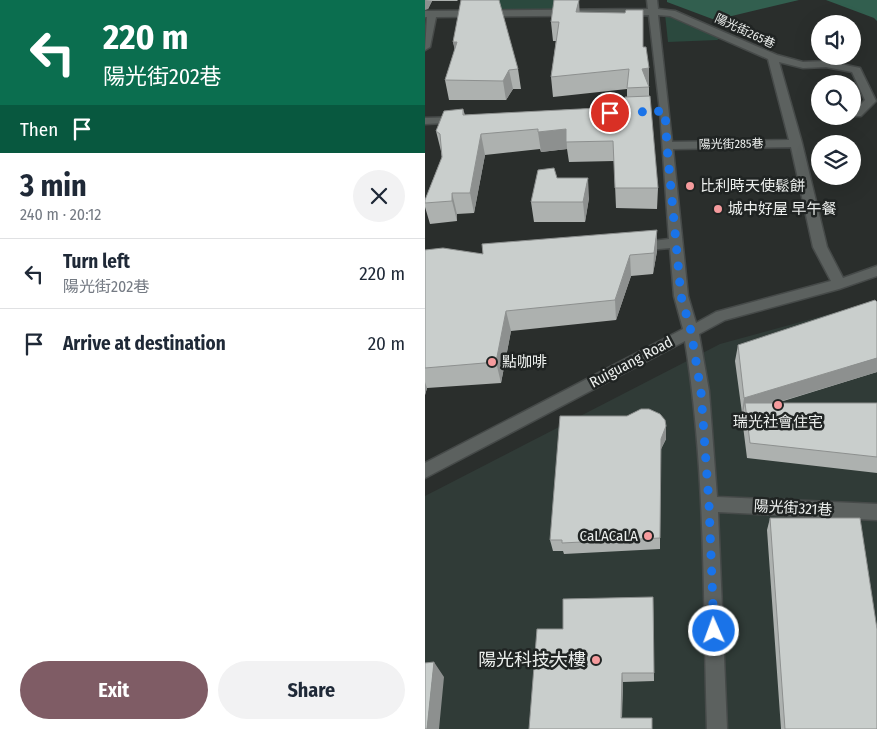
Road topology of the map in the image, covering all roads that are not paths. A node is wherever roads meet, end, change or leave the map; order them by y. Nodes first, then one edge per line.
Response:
1 (464, 0) edge
2 (652, 6) edge
3 (428, 14) edge
4 (458, 14) junction
5 (425, 47) edge
6 (773, 57) junction
7 (858, 75) edge
8 (861, 80) edge
9 (861, 110) edge
10 (473, 119) edge
11 (425, 121) edge
12 (796, 143) junction
13 (667, 146) junction
14 (675, 243) junction
15 (623, 248) edge
16 (877, 271) edge
17 (839, 284) junction
18 (691, 331) junction
19 (425, 471) edge
20 (709, 504) junction
21 (877, 512) edge
22 (717, 729) edge

1 - 4 street
2 - 4 street, 陽光街265巷
2 - 6 street, 陽光街265巷
2 - 13 street
3 - 4 street, 陽光街265巷
3 - 5 street
6 - 7 street
6 - 12 street, 陽光街265巷
8 - 9 street
10 - 11 street
12 - 13 street, 陽光街285巷
12 - 17 street, 陽光街265巷
13 - 14 street
14 - 15 street
14 - 18 street
16 - 17 street, Ruiguang Road
17 - 18 street, Ruiguang Road
18 - 19 street, Ruiguang Road
18 - 20 street
20 - 21 street, 陽光街321巷
20 - 22 street

